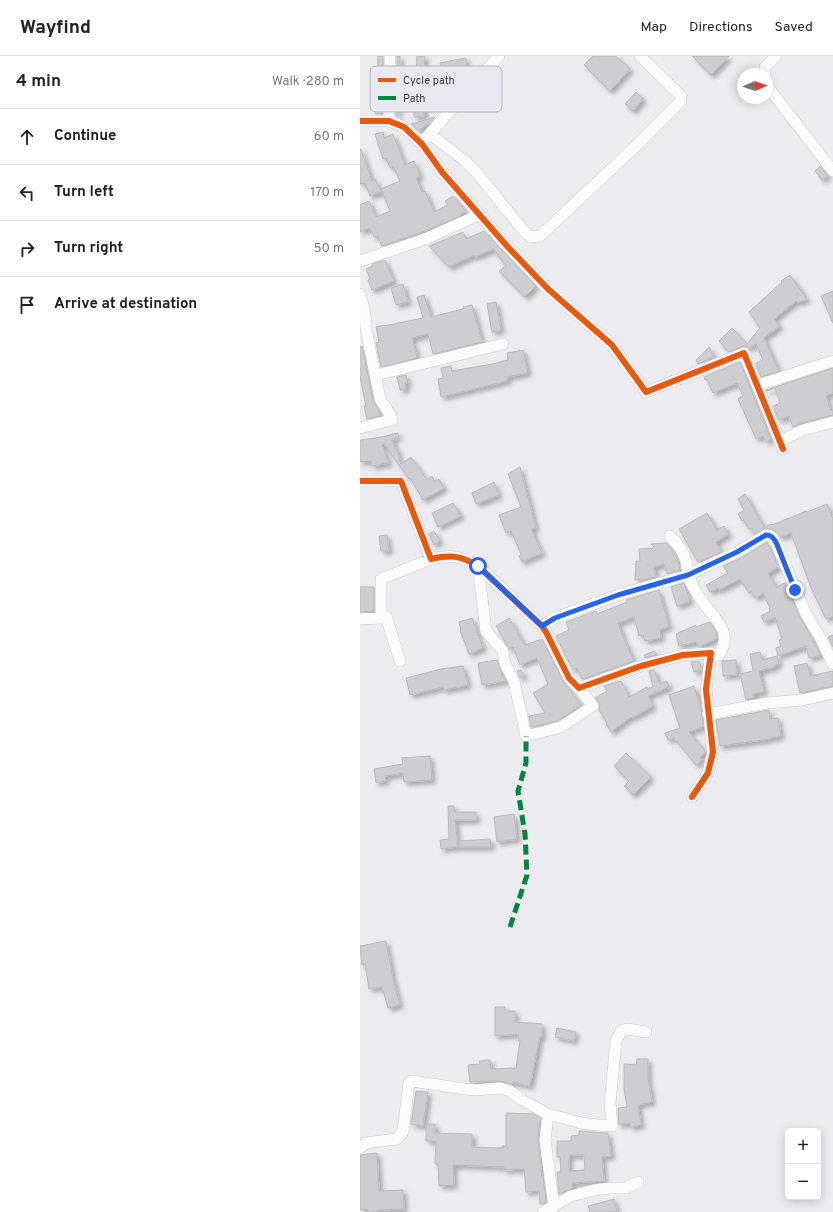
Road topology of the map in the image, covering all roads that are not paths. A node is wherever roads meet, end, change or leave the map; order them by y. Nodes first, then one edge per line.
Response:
1 (390, 56) edge
2 (499, 56) edge
3 (640, 56) edge
4 (776, 56) edge
5 (390, 66) edge
6 (490, 66) edge
7 (765, 68) edge
8 (773, 94) edge
9 (389, 112) edge
10 (449, 112) edge
11 (360, 121) edge
12 (389, 121) junction
13 (430, 134) junction
14 (422, 144) junction
15 (833, 171) edge
16 (479, 215) junction
17 (360, 261) edge
18 (360, 294) edge
19 (362, 313) edge
20 (503, 344) dead end
21 (833, 361) edge
22 (376, 375) junction
23 (758, 385) junction
24 (833, 422) edge
25 (360, 428) edge
26 (360, 481) edge
27 (670, 536) dead end
28 (431, 559) junction
29 (478, 566) junction
30 (688, 575) junction
31 (381, 618) junction
32 (360, 619) edge
33 (542, 626) junction
34 (711, 656) junction
35 (400, 662) dead end
36 (833, 664) edge
37 (579, 688) junction
38 (833, 693) edge
39 (708, 714) junction
40 (692, 797) dead end
41 (646, 1032) dead end
42 (548, 1114) junction
43 (360, 1148) edge
44 (638, 1182) dead end
45 (548, 1209) edge

1 - 5 street
2 - 6 street
3 - 13 street
4 - 7 street
8 - 15 street
9 - 12 street
10 - 13 street
11 - 12 street
12 - 14 street
13 - 14 street
14 - 16 street
16 - 17 street
16 - 23 street
18 - 19 street
19 - 22 street
20 - 22 street
21 - 23 street
22 - 25 street
23 - 24 street
26 - 28 street
27 - 30 street
28 - 29 street
28 - 31 street
29 - 33 street
29 - 37 street
30 - 33 street
30 - 34 street
30 - 36 street
31 - 32 street
31 - 35 street
33 - 37 street
34 - 37 street
34 - 39 street
38 - 39 street
39 - 40 street
41 - 42 street
42 - 43 street
42 - 45 street
44 - 45 street

